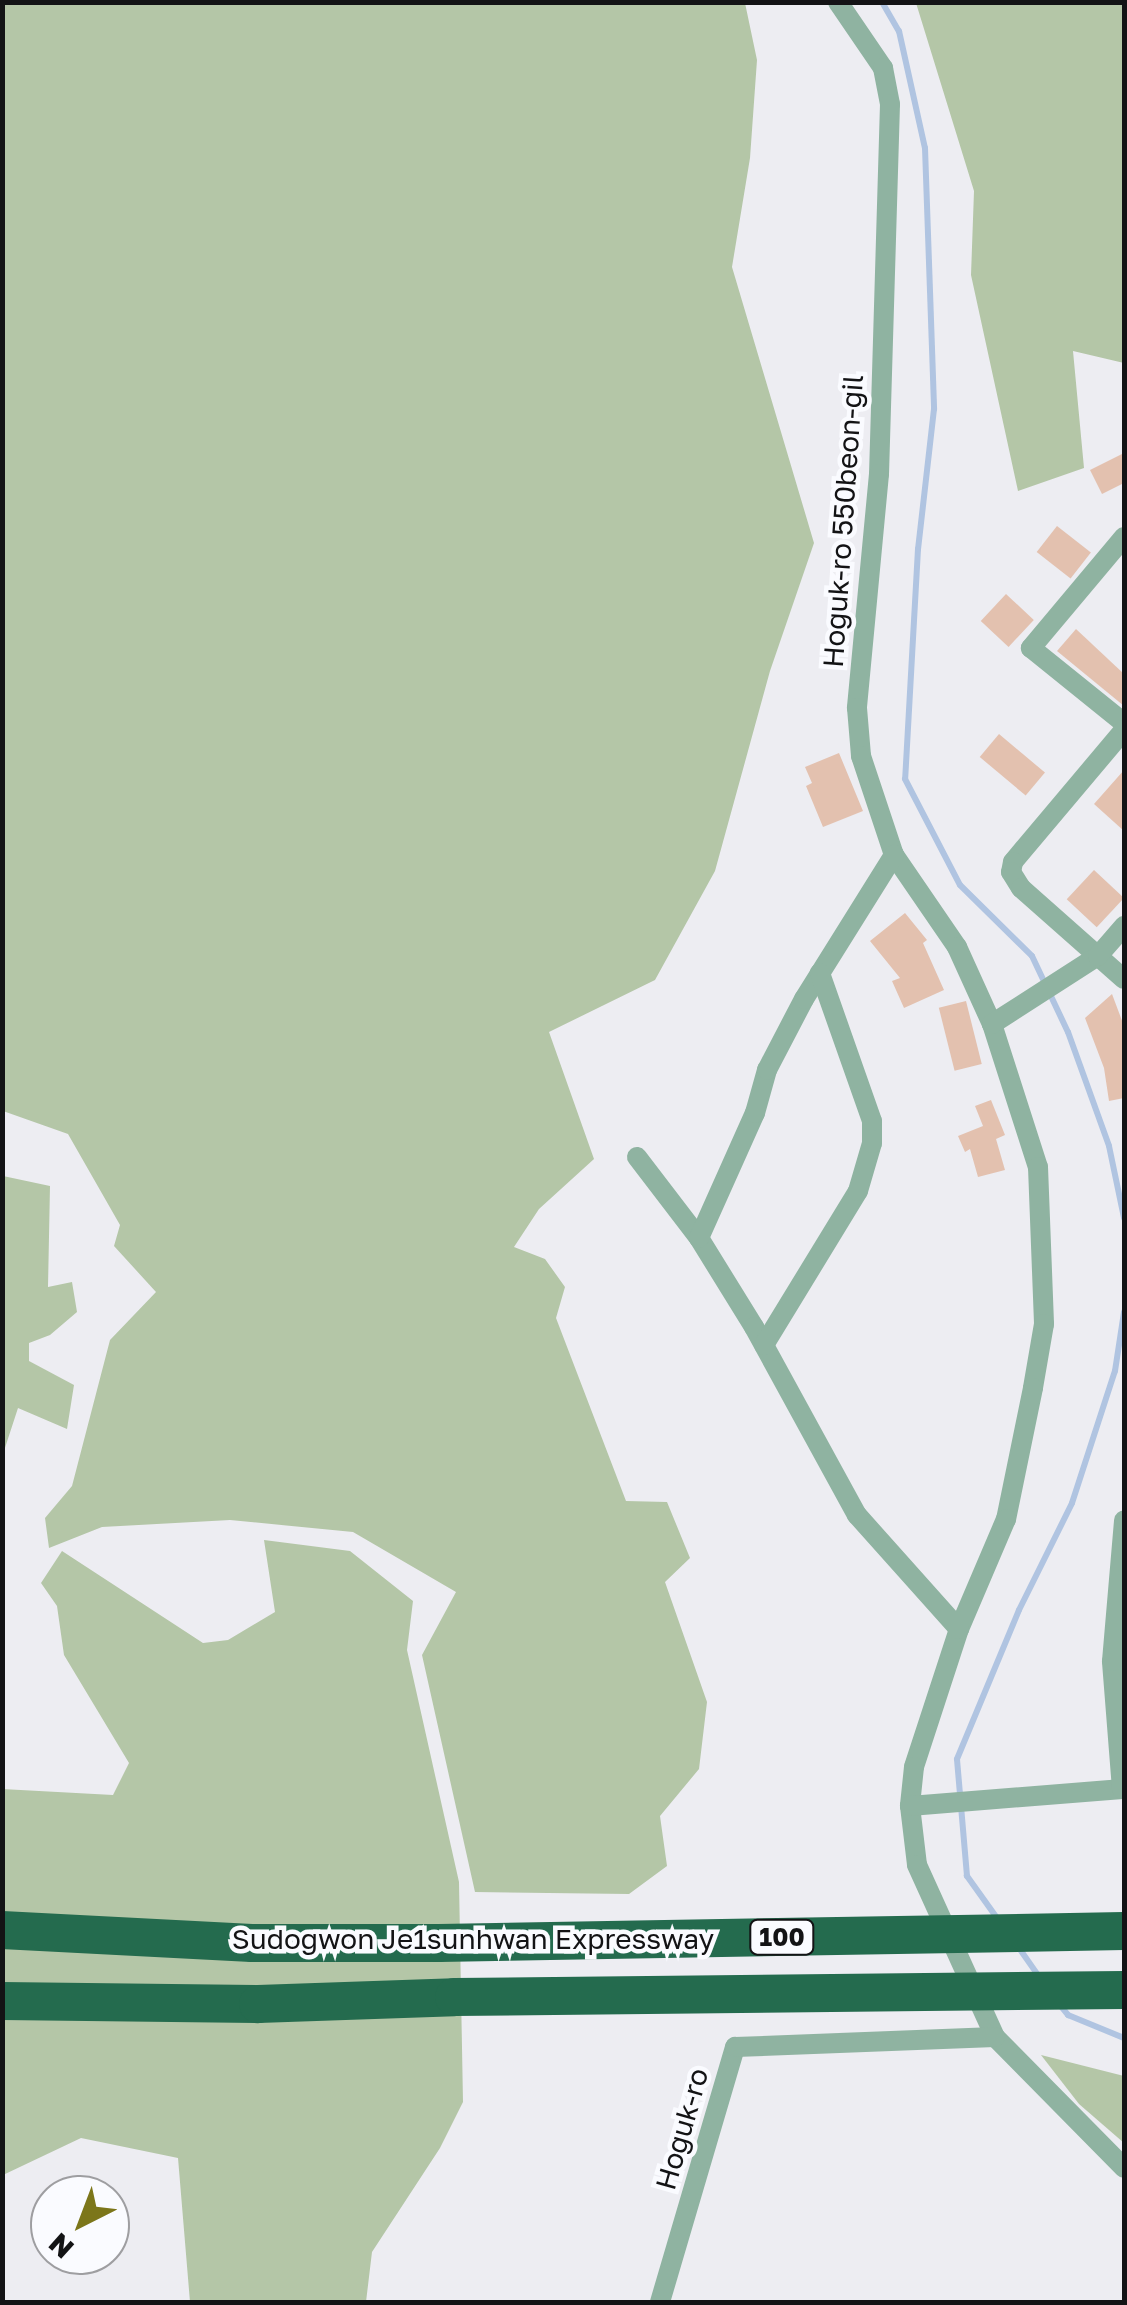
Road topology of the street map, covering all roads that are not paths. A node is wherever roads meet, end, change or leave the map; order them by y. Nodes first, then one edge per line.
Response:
1 (838, 2) edge
2 (1120, 549) edge
3 (1124, 727) edge
4 (894, 855) junction
5 (1124, 926) edge
6 (1090, 961) junction
7 (820, 973) junction
8 (1124, 979) edge
9 (1001, 1020) junction
10 (638, 1157) dead end
11 (699, 1238) junction
12 (764, 1345) junction
13 (1124, 1521) edge
14 (959, 1630) junction
15 (910, 1806) junction
16 (2, 1930) edge
17 (1124, 1931) edge
18 (1124, 1990) edge
19 (2, 2001) edge
20 (995, 2036) junction
21 (1124, 2168) edge
22 (660, 2302) edge

1 - 4 street, Hoguk-ro 550beon-gil
2 - 3 street
3 - 6 street
4 - 7 street
4 - 9 street, Hoguk-ro 550beon-gil
5 - 6 street
6 - 8 street
6 - 9 street
7 - 11 street
7 - 12 street
9 - 14 street, Hoguk-ro 550beon-gil
10 - 11 street
11 - 12 street
12 - 14 street
13 - 15 street
14 - 15 street, Hoguk-ro 550beon-gil
15 - 20 street, Hoguk-ro 550beon-gil
16 - 17 highway, Sudogwon Je1sunhwan Expressway / 100, bridge
18 - 19 highway, Sudogwon Je1sunhwan Expressway / 100, bridge
20 - 21 street, Hoguk-ro 550beon-gil
20 - 22 street, Hoguk-ro

